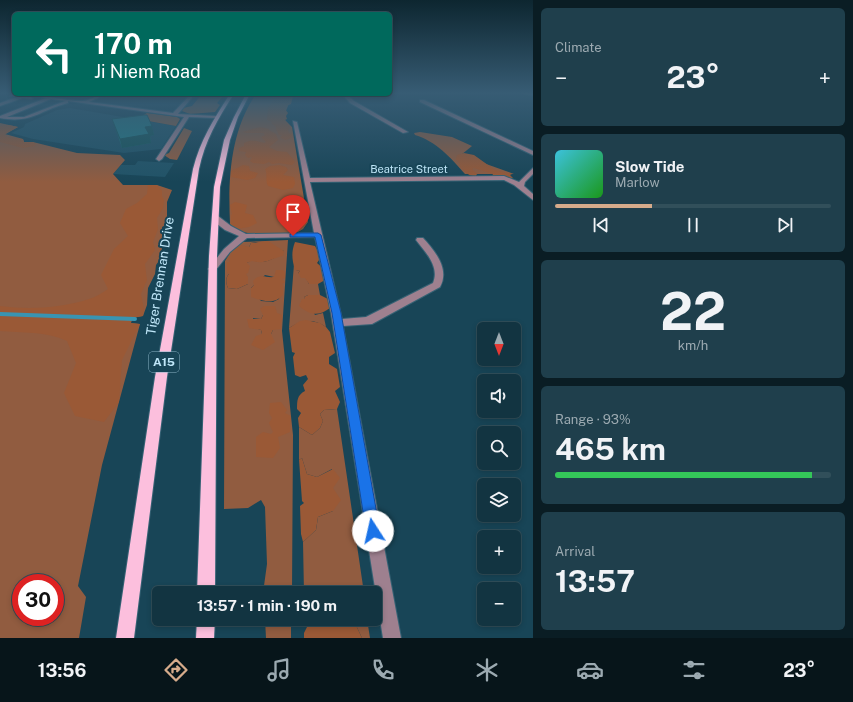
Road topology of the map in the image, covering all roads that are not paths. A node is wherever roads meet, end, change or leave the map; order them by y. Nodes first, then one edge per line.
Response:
1 (295, 122) dead end
2 (183, 123) edge
3 (216, 123) edge
4 (232, 123) edge
5 (389, 123) edge
6 (468, 123) edge
7 (405, 132) dead end
8 (533, 153) edge
9 (159, 159) dead end
10 (533, 170) edge
11 (307, 180) junction
12 (518, 183) junction
13 (533, 198) edge
14 (215, 218) junction
15 (318, 235) junction
16 (246, 236) junction
17 (420, 240) dead end
18 (212, 269) junction
19 (338, 323) junction
20 (206, 586) edge
21 (206, 626) edge
22 (125, 638) edge
23 (205, 638) edge
24 (392, 638) edge

1 - 11 street
2 - 9 street
3 - 22 main road, Tiger Brennan Drive / A15
4 - 14 main road
5 - 7 street
6 - 8 street
10 - 12 street
11 - 12 street, Beatrice Street
11 - 15 street
12 - 13 street
14 - 16 street
14 - 18 main road
15 - 16 street
15 - 19 street
16 - 18 street
17 - 19 street
18 - 20 main road
19 - 24 street
21 - 23 main road

